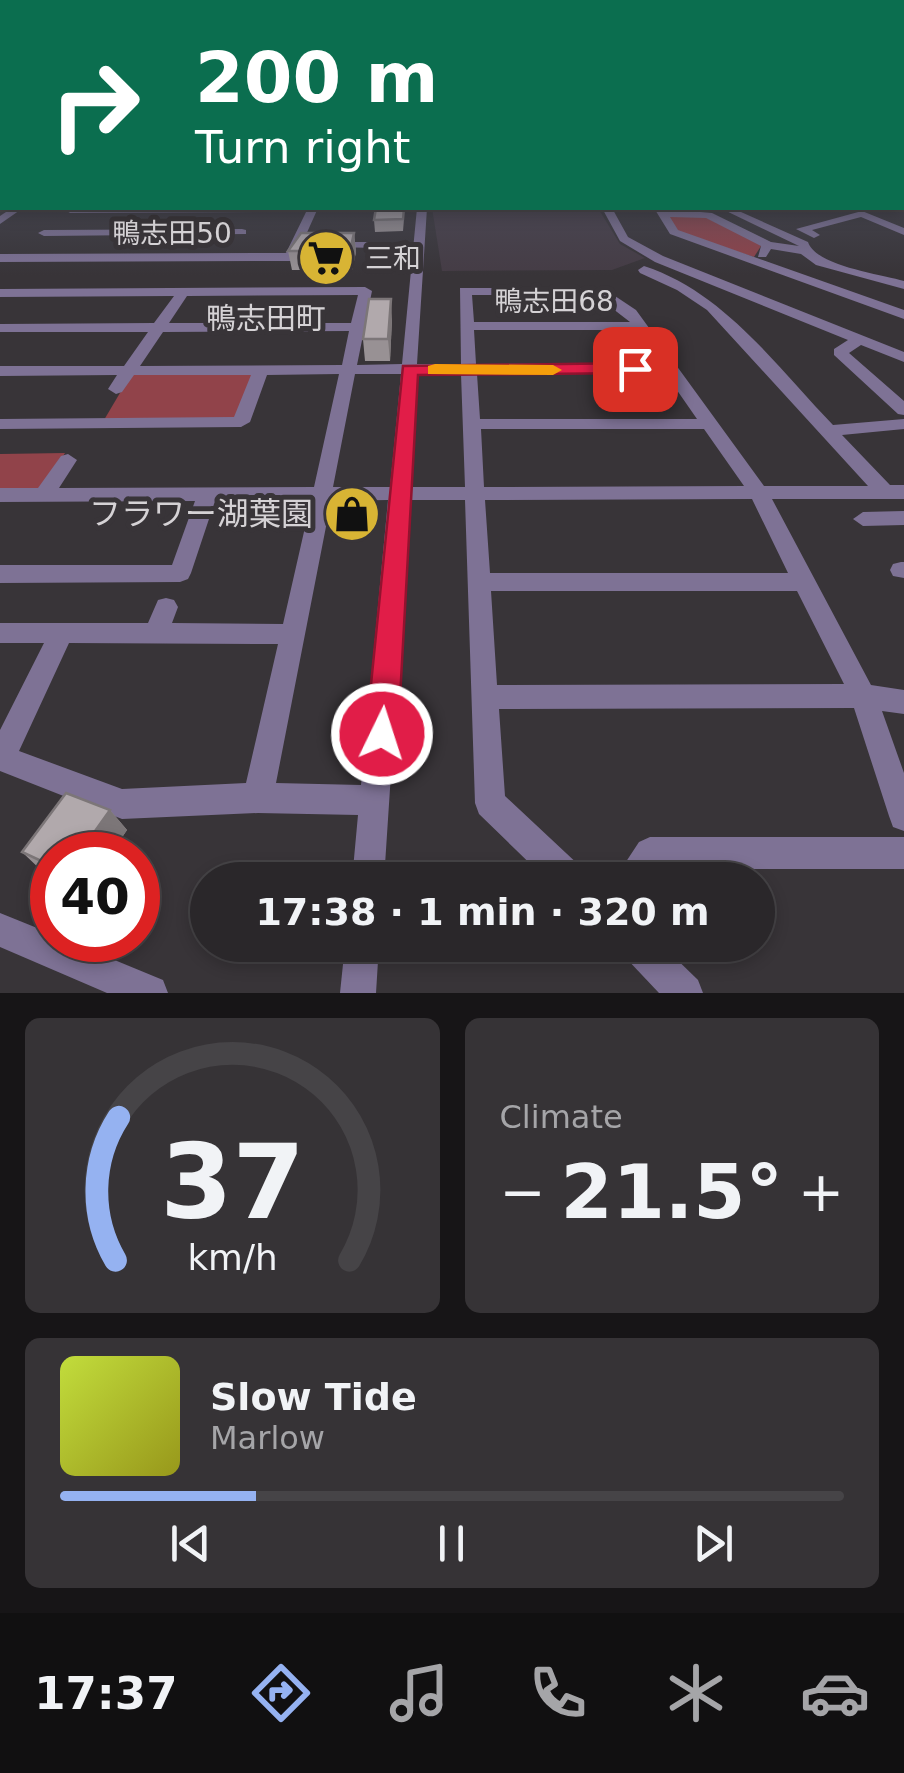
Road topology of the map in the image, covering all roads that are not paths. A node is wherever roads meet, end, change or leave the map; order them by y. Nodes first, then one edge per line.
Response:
1 (71, 210) edge
2 (255, 210) edge
3 (311, 210) edge
4 (422, 210) edge
5 (608, 210) edge
6 (730, 210) edge
7 (661, 211) edge
8 (44, 232) junction
9 (242, 232) junction
10 (904, 232) edge
11 (814, 236) dead end
12 (700, 242) junction
13 (295, 244) junction
14 (379, 245) dead end
15 (768, 245) junction
16 (687, 248) dead end
17 (805, 251) junction
18 (6, 258) edge
19 (227, 258) junction
20 (757, 262) junction
21 (644, 270) dead end
22 (904, 285) edge
23 (0, 292) edge
24 (183, 292) junction
25 (743, 294) junction
26 (712, 307) junction
27 (904, 316) edge
28 (468, 326) junction
29 (639, 326) junction
30 (158, 327) junction
31 (357, 327) junction
32 (0, 328) edge
33 (860, 340) junction
34 (904, 357) edge
35 (671, 368) junction
36 (468, 369) junction
37 (128, 370) junction
38 (261, 370) junction
39 (348, 370) junction
40 (409, 370) junction
41 (0, 371) edge
42 (904, 410) edge
43 (0, 424) edge
44 (472, 424) junction
45 (707, 424) junction
46 (904, 424) edge
47 (89, 430) junction
48 (828, 431) junction
49 (68, 460) dead end
50 (758, 492) junction
51 (894, 492) edge
52 (476, 494) junction
53 (44, 495) junction
54 (400, 495) junction
55 (0, 496) edge
56 (208, 496) junction
57 (324, 496) junction
58 (904, 518) edge
59 (863, 519) dead end
60 (0, 574) edge
61 (480, 582) junction
62 (804, 582) junction
63 (174, 588) junction
64 (0, 633) edge
65 (61, 633) junction
66 (156, 633) junction
67 (292, 634) junction
68 (863, 696) junction
69 (483, 697) junction
70 (904, 702) edge
71 (258, 798) junction
72 (375, 800) junction
73 (904, 816) edge
74 (904, 853) edge
75 (370, 862) edge
76 (551, 862) edge
77 (643, 862) edge
78 (0, 930) edge
79 (361, 962) edge
80 (654, 962) edge
81 (150, 993) edge
82 (358, 993) edge
83 (685, 993) edge

1 - 8 street
2 - 9 street
3 - 13 street
4 - 40 street
5 - 25 street
6 - 17 street
7 - 12 street
7 - 15 street
8 - 9 street
8 - 18 street
9 - 19 street
10 - 11 street
12 - 16 street
12 - 20 street
13 - 14 street
13 - 19 street, 鴨志田50
15 - 17 street
15 - 20 street
17 - 22 street
18 - 19 street, 鴨志田50
20 - 27 street
21 - 26 street
23 - 24 street
24 - 30 street
24 - 31 street
25 - 26 street
25 - 33 street
26 - 48 street
28 - 29 street, 鴨志田68
28 - 29 street
28 - 36 street
29 - 35 street
30 - 31 street
30 - 32 street
30 - 37 street
31 - 39 street
33 - 34 street
33 - 42 street
35 - 36 street
35 - 45 street
36 - 40 street
36 - 44 street
37 - 38 street
37 - 41 street
37 - 47 street
38 - 39 street
38 - 47 street
39 - 40 street
39 - 57 street
40 - 54 street
43 - 47 street
44 - 45 street
44 - 52 street
45 - 50 street
46 - 48 street
48 - 51 street
49 - 53 street
50 - 51 street
50 - 52 street
50 - 62 street
52 - 54 street
52 - 61 street
53 - 55 street
53 - 56 street
54 - 57 street
54 - 72 street
56 - 57 street
56 - 63 street
57 - 67 street
58 - 59 street
60 - 63 street
61 - 62 street
61 - 69 street
62 - 68 street
63 - 66 street
64 - 65 street
65 - 66 street
65 - 71 street
66 - 67 street
67 - 71 street
68 - 69 street
68 - 70 street
68 - 73 street
69 - 76 street
71 - 72 street
72 - 75 street
74 - 77 street
78 - 81 street
79 - 82 street
80 - 83 street

